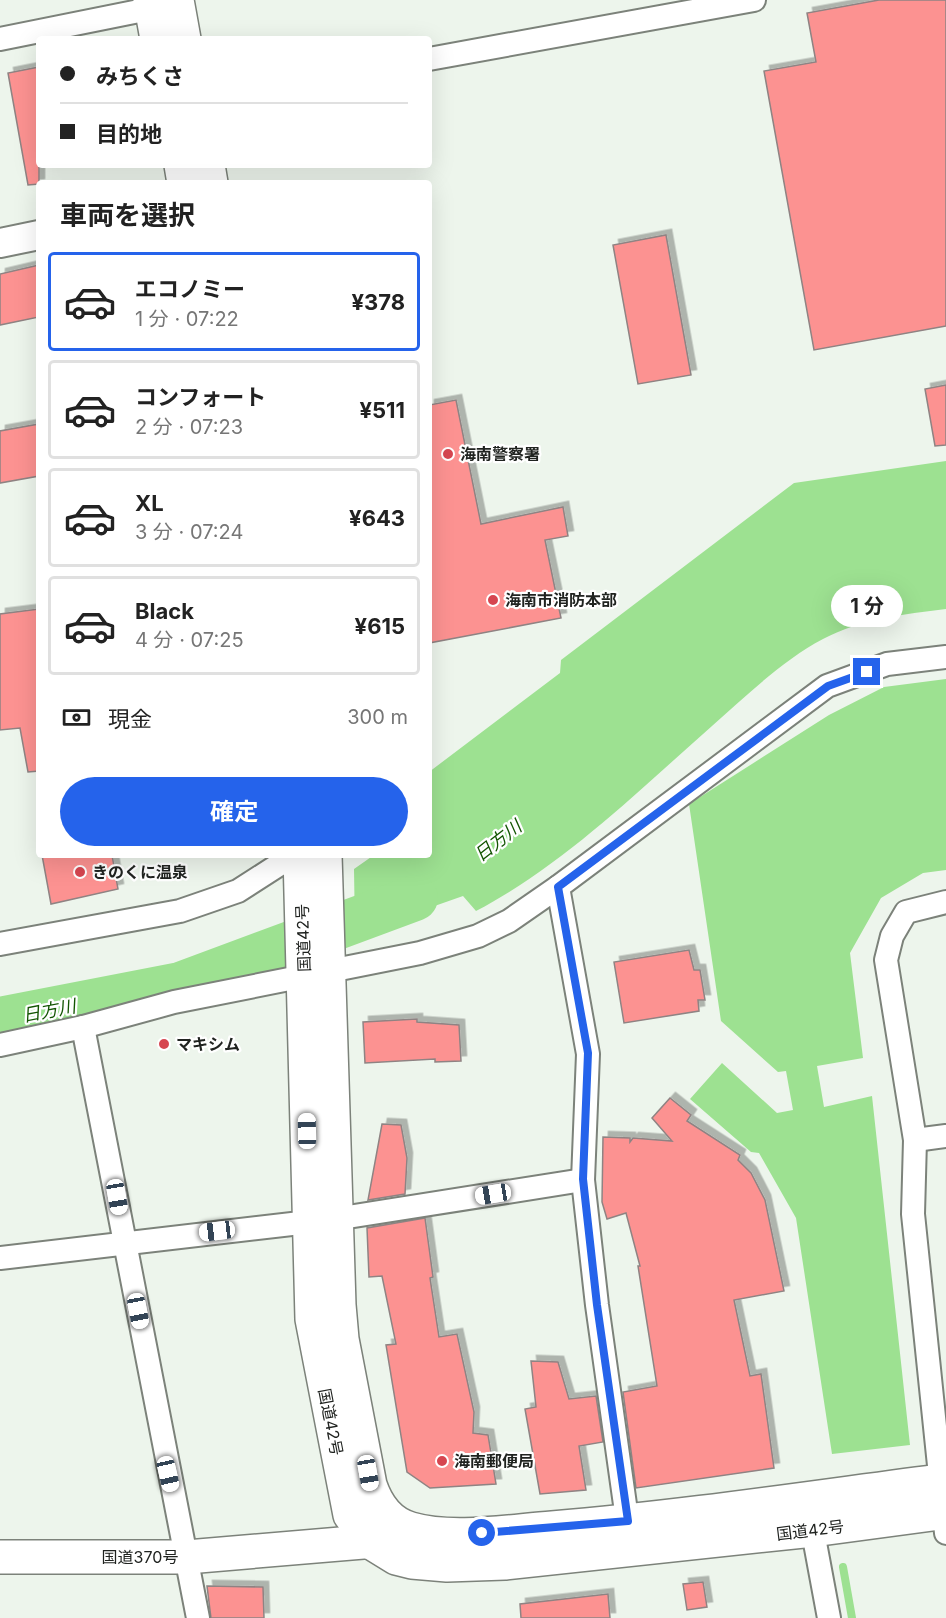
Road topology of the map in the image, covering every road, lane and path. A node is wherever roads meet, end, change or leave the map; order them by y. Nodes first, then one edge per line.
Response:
1 (754, 0) edge
2 (162, 10) edge
3 (182, 36) edge
4 (0, 39) edge
5 (432, 58) edge
6 (36, 236) edge
7 (0, 243) edge
8 (946, 657) edge
9 (313, 862) edge
10 (558, 887) junction
11 (946, 902) edge
12 (0, 944) edge
13 (316, 968) junction
14 (83, 1027) junction
15 (0, 1045) edge
16 (946, 1136) edge
17 (915, 1140) junction
18 (583, 1179) junction
19 (322, 1220) junction
20 (125, 1242) junction
21 (0, 1258) edge
22 (340, 1469) junction
23 (945, 1504) edge
24 (810, 1515) junction
25 (629, 1536) junction
26 (370, 1542) junction
27 (446, 1550) junction
28 (279, 1551) junction
29 (0, 1557) edge
30 (187, 1557) junction
31 (198, 1618) edge
32 (829, 1618) edge

1 - 5 street
2 - 3 highway
2 - 4 street
6 - 7 street
8 - 10 street
9 - 12 street
9 - 13 highway, 国道42号
10 - 13 street
10 - 18 street
11 - 17 street
13 - 14 street
13 - 19 highway, 国道42号
14 - 15 street
14 - 20 street
16 - 17 street
17 - 23 street
18 - 19 street
18 - 25 street
19 - 20 street
19 - 22 highway, 国道42号
19 - 27 highway, 国道42号
20 - 21 street
20 - 30 street
22 - 26 highway, 国道42号
22 - 28 highway, 国道370号
23 - 24 highway, 国道42号
24 - 25 highway, 国道42号
24 - 32 street
25 - 27 highway, 国道42号
26 - 27 highway, 国道370号
26 - 28 highway, 国道370号
27 - 28 highway, 国道370号
28 - 30 highway, 国道370号
29 - 30 highway, 国道370号
30 - 31 street

